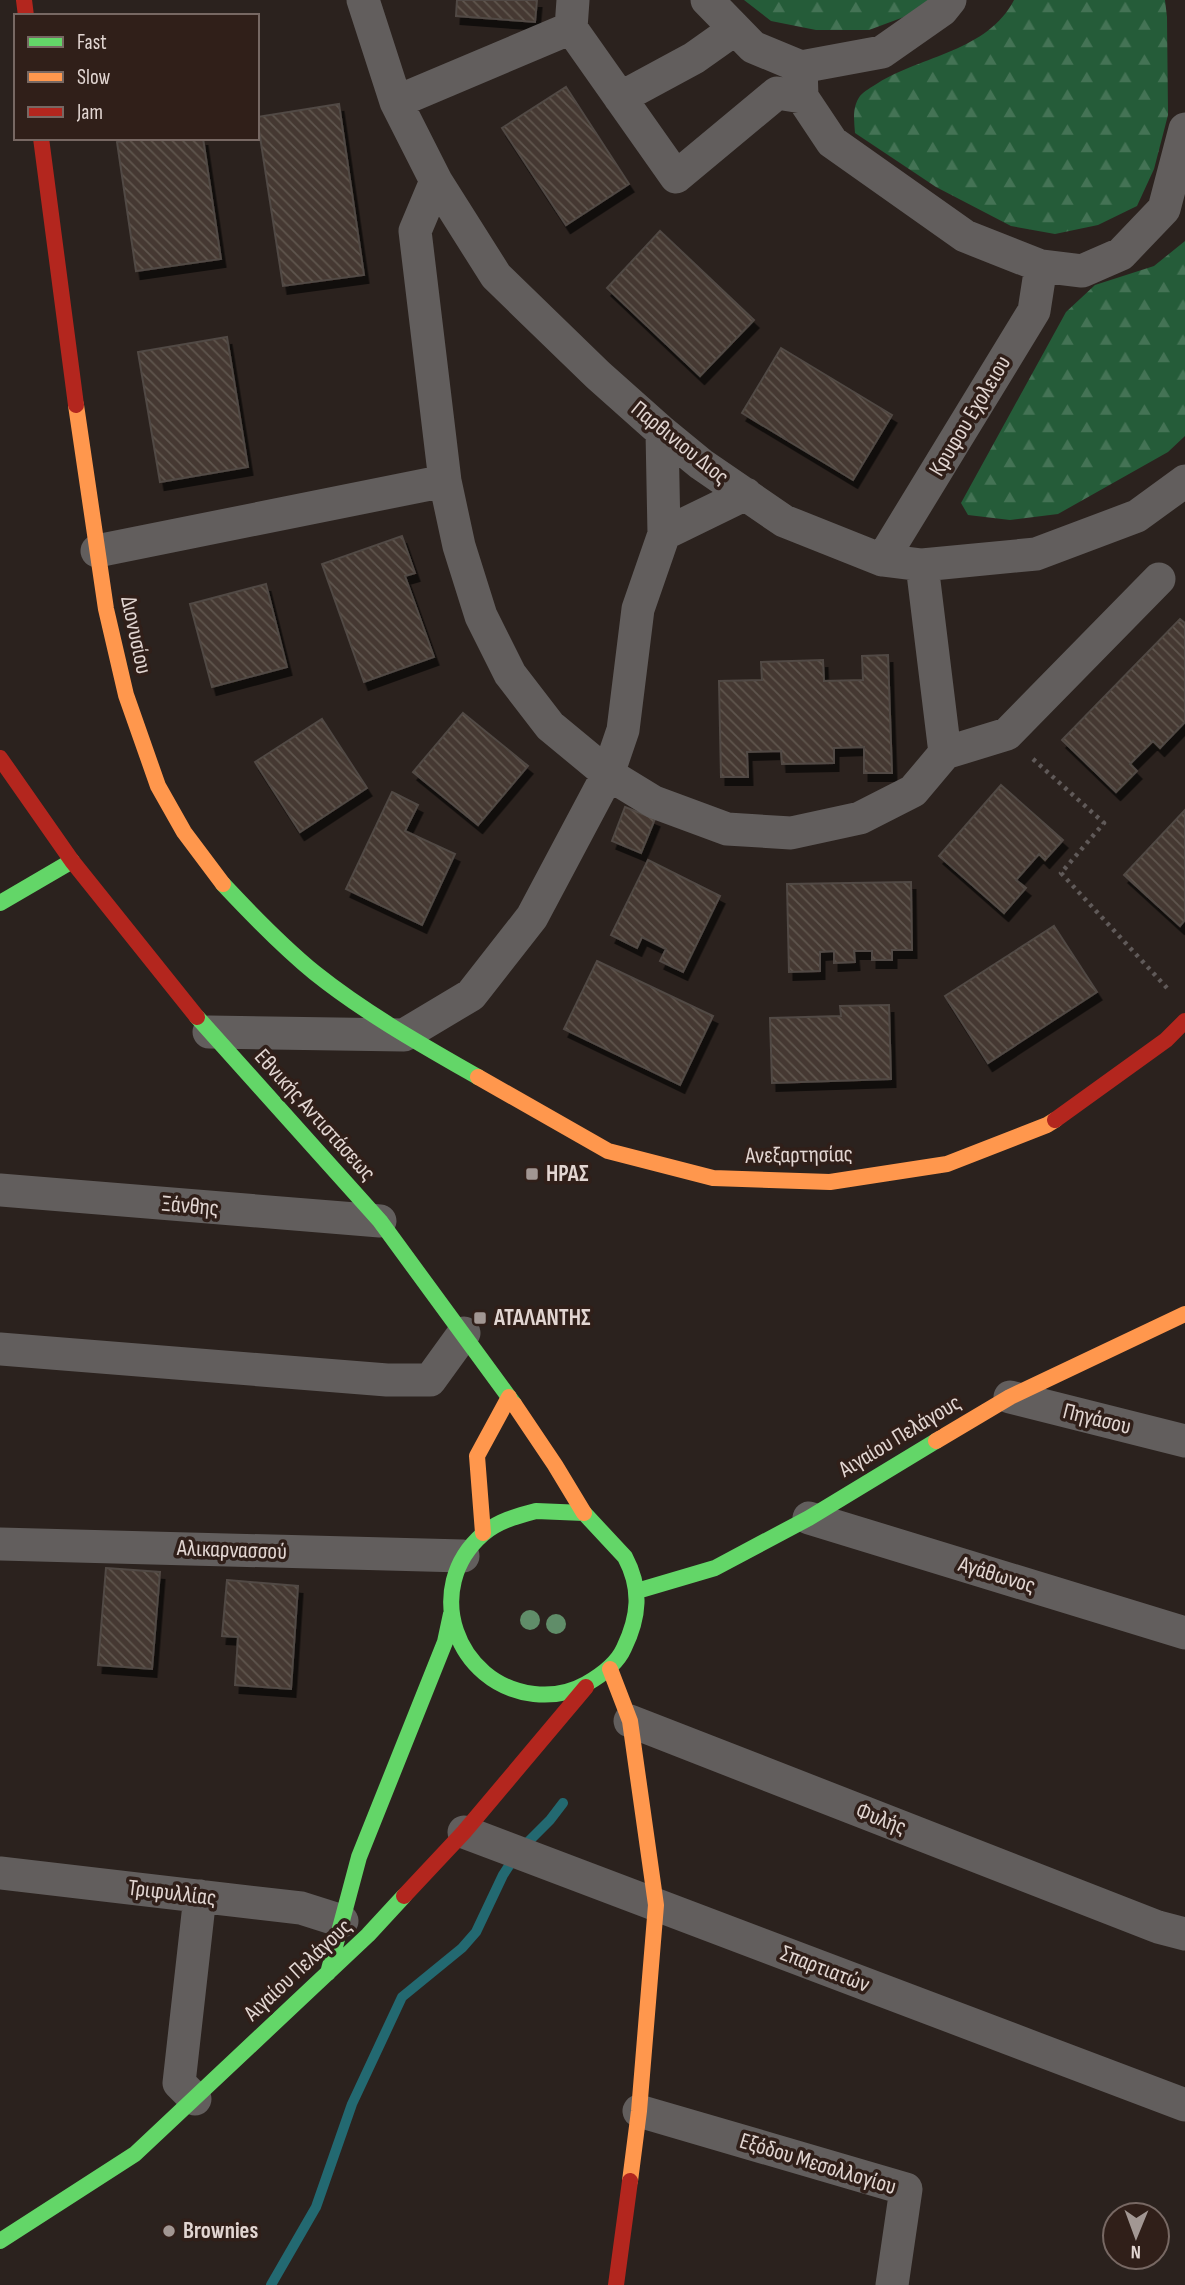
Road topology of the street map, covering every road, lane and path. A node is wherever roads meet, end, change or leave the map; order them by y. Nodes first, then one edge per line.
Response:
1 (363, 0) edge
2 (706, 0) edge
3 (950, 0) edge
4 (572, 14) edge
5 (736, 29) junction
6 (802, 82) junction
7 (620, 98) junction
8 (396, 102) junction
9 (1185, 129) edge
10 (41, 140) edge
11 (436, 181) junction
12 (1041, 266) junction
13 (663, 432) junction
14 (444, 481) junction
15 (1185, 481) edge
16 (746, 495) junction
17 (664, 534) junction
18 (97, 551) junction
19 (882, 560) junction
20 (922, 565) junction
21 (1158, 579) dead end
22 (1007, 734) junction
23 (945, 753) junction
24 (0, 758) edge
25 (608, 774) junction
26 (72, 861) junction
27 (0, 903) edge
28 (1167, 988) dead end
29 (1185, 1021) edge
30 (209, 1032) junction
31 (404, 1035) junction
32 (0, 1190) edge
33 (380, 1221) junction
34 (1185, 1314) edge
35 (464, 1333) junction
36 (0, 1349) edge
37 (1010, 1396) junction
38 (509, 1397) junction
39 (1185, 1441) edge
40 (584, 1513) junction
41 (809, 1518) junction
42 (0, 1544) edge
43 (473, 1544) junction
44 (637, 1591) junction
45 (451, 1614) junction
46 (1185, 1633) edge
47 (610, 1669) junction
48 (586, 1687) junction
49 (630, 1721) junction
50 (464, 1832) junction
51 (0, 1873) edge
52 (200, 1896) junction
53 (656, 1905) junction
54 (342, 1921) junction
55 (1185, 1934) edge
56 (328, 1973) junction
57 (195, 2099) junction
58 (1185, 2105) edge
59 (639, 2111) junction
60 (0, 2241) edge
61 (616, 2285) edge
62 (892, 2285) edge

1 - 8 street, Παρθινιου Διος
2 - 5 street
3 - 6 street
4 - 7 street
4 - 8 street
5 - 6 street
5 - 7 street
6 - 7 street
6 - 12 street
8 - 11 street, Παρθινιου Διος
9 - 12 street
10 - 18 street, Διονυσίου
11 - 13 street, Παρθινιου Διος
11 - 14 street
12 - 19 street, Κρυφου Εχολειου
13 - 16 street, Παρθινιου Διος
13 - 17 street
14 - 18 street
14 - 25 street
15 - 20 street, Παρθινιου Διος
16 - 17 street
16 - 19 street, Παρθινιου Διος
17 - 25 street
18 - 31 street, Διονυσίου
19 - 20 street, Παρθινιου Διος
20 - 23 street
21 - 22 street
22 - 23 street
22 - 28 path
23 - 25 street
24 - 26 street, Εθνικής Αντιστάσεως
25 - 31 street
26 - 27 street
26 - 30 street, Εθνικής Αντιστάσεως
29 - 31 street, Ανεξαρτησίας
30 - 31 street
30 - 33 street, Εθνικής Αντιστάσεως
32 - 33 street, Ξάνθης
33 - 35 street, Εθνικής Αντιστάσεως
34 - 37 street, Αιγαίου Πελάγους
35 - 36 street
35 - 38 street, Εθνικής Αντιστάσεως
37 - 39 street, Πηγάσου
37 - 41 street, Αιγαίου Πελάγους
38 - 40 street, Εθνικής Αντιστάσεως
38 - 43 street
40 - 43 street
40 - 44 street
41 - 44 street, Αιγαίου Πελάγους
41 - 46 street, Αγάθωνος
42 - 43 street, Αλικαρνασσού
43 - 45 street
44 - 47 street
45 - 48 street
45 - 54 street
47 - 48 street
47 - 49 street
48 - 50 street, Αιγαίου Πελάγους
49 - 53 street
49 - 55 street, Φυλής
50 - 53 street, Σπαρτιατών
50 - 56 street, Αιγαίου Πελάγους
51 - 52 street, Τριφυλλίας
52 - 54 street, Τριφυλλίας
52 - 57 street
53 - 58 street, Σπαρτιατών
53 - 59 street
54 - 56 street
56 - 57 street, Αιγαίου Πελάγους
57 - 60 street, Αιγαίου Πελάγους
59 - 61 street
59 - 62 street, Εξόδου Μεσολλογίου

